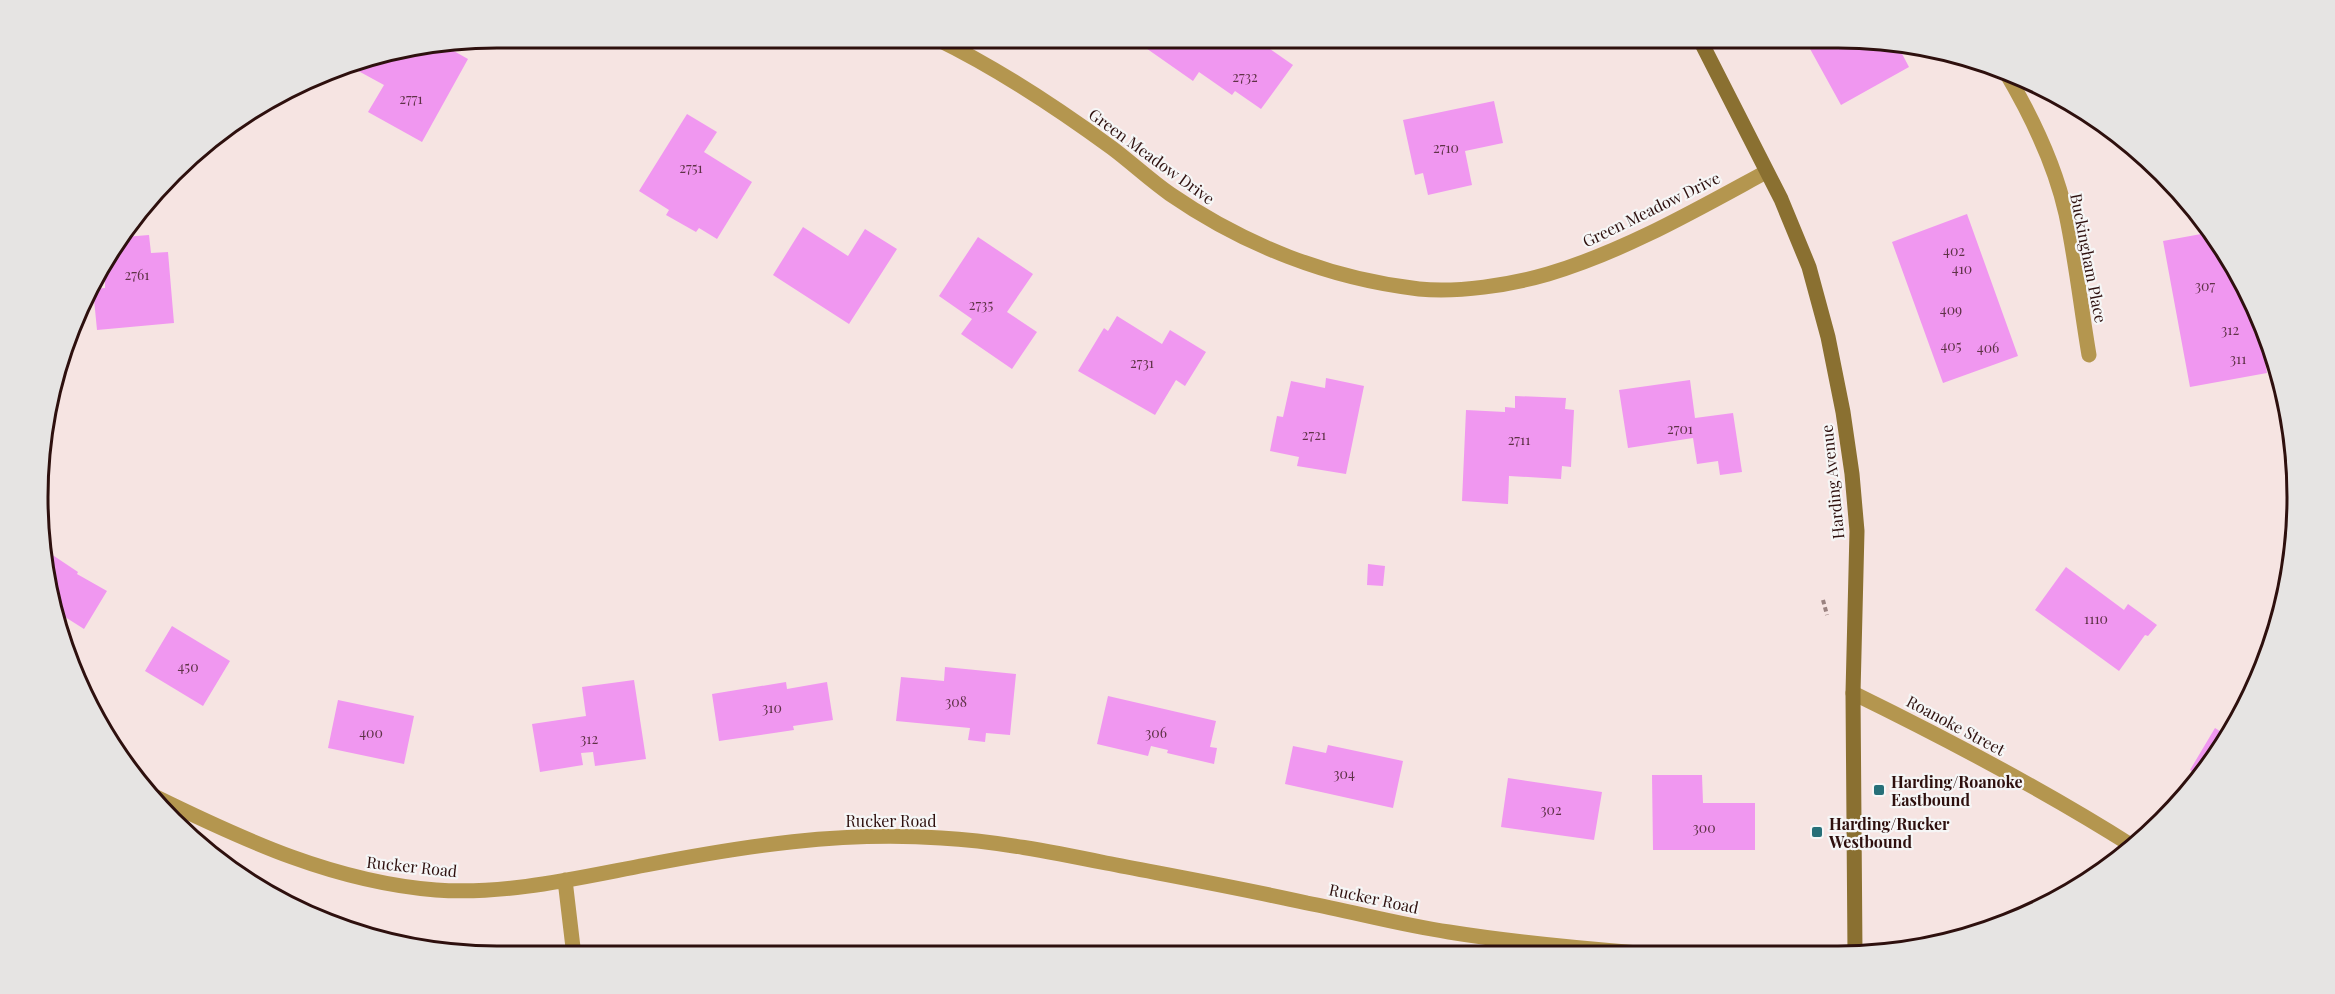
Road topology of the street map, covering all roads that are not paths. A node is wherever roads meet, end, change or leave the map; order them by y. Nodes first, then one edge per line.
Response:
1 (957, 48) edge
2 (1704, 48) edge
3 (2012, 83) edge
4 (1766, 172) junction
5 (2089, 355) dead end
6 (1853, 693) junction
7 (170, 804) edge
8 (2125, 842) edge
9 (565, 880) junction
10 (1855, 945) edge
11 (573, 946) edge
12 (1559, 946) edge

1 - 4 street, Green Meadow Drive
2 - 4 main road, Harding Avenue
3 - 5 street, Buckingham Place
4 - 6 main road, Harding Avenue
6 - 8 street, Roanoke Street
6 - 10 main road, Harding Avenue
7 - 9 street, Rucker Road
9 - 11 street
9 - 12 street, Rucker Road

